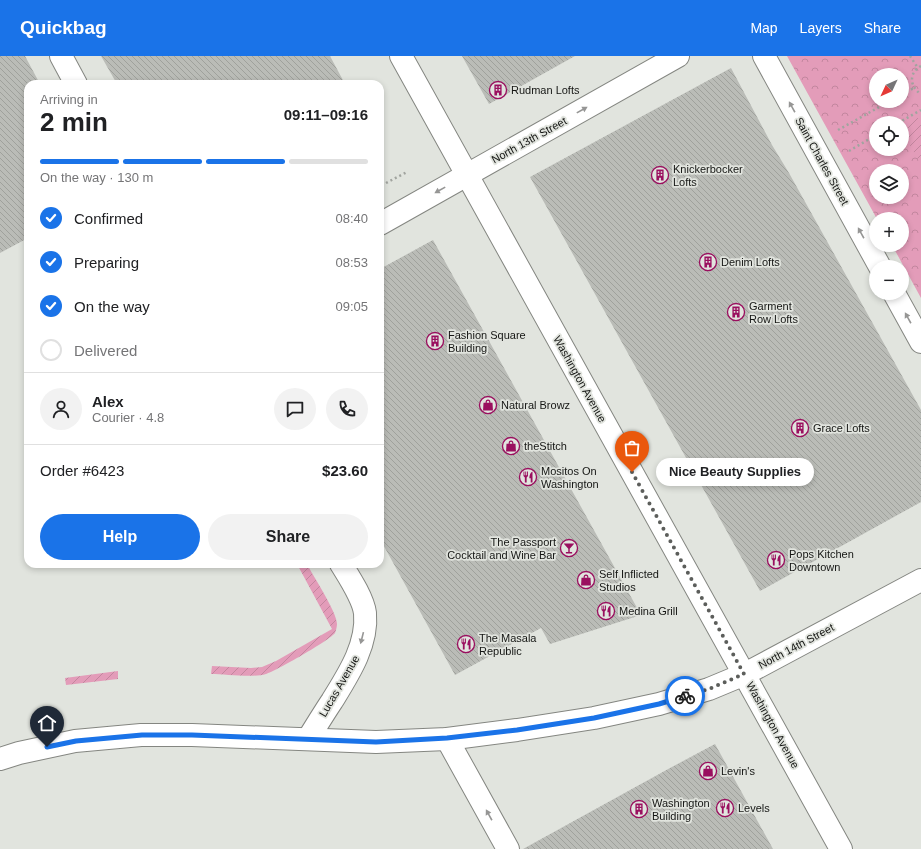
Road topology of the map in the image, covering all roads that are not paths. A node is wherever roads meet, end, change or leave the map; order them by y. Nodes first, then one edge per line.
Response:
1 (61, 56) edge
2 (401, 56) edge
3 (678, 56) edge
4 (764, 56) edge
5 (74, 80) edge
6 (467, 175) junction
7 (384, 222) edge
8 (876, 260) edge
9 (898, 300) edge
10 (921, 342) edge
11 (343, 568) edge
12 (921, 580) edge
13 (744, 674) junction
14 (447, 738) junction
15 (308, 740) junction
16 (0, 759) edge
17 (508, 849) edge
18 (841, 849) edge

1 - 5 main road
2 - 6 main road, Washington Avenue
6 -> 3 main road, North 13th Street
8 -> 4 main road, Saint Charles Street
6 -> 7 main road, North 13th Street
6 - 13 main road, Washington Avenue
10 -> 9 main road
11 -> 15 main road, Lucas Avenue
12 - 13 main road, North 14th Street
13 - 14 main road, North 14th Street
13 - 18 main road, Washington Avenue
14 - 15 main road, North 14th Street
17 -> 14 main road
15 - 16 main road, North 14th Street

